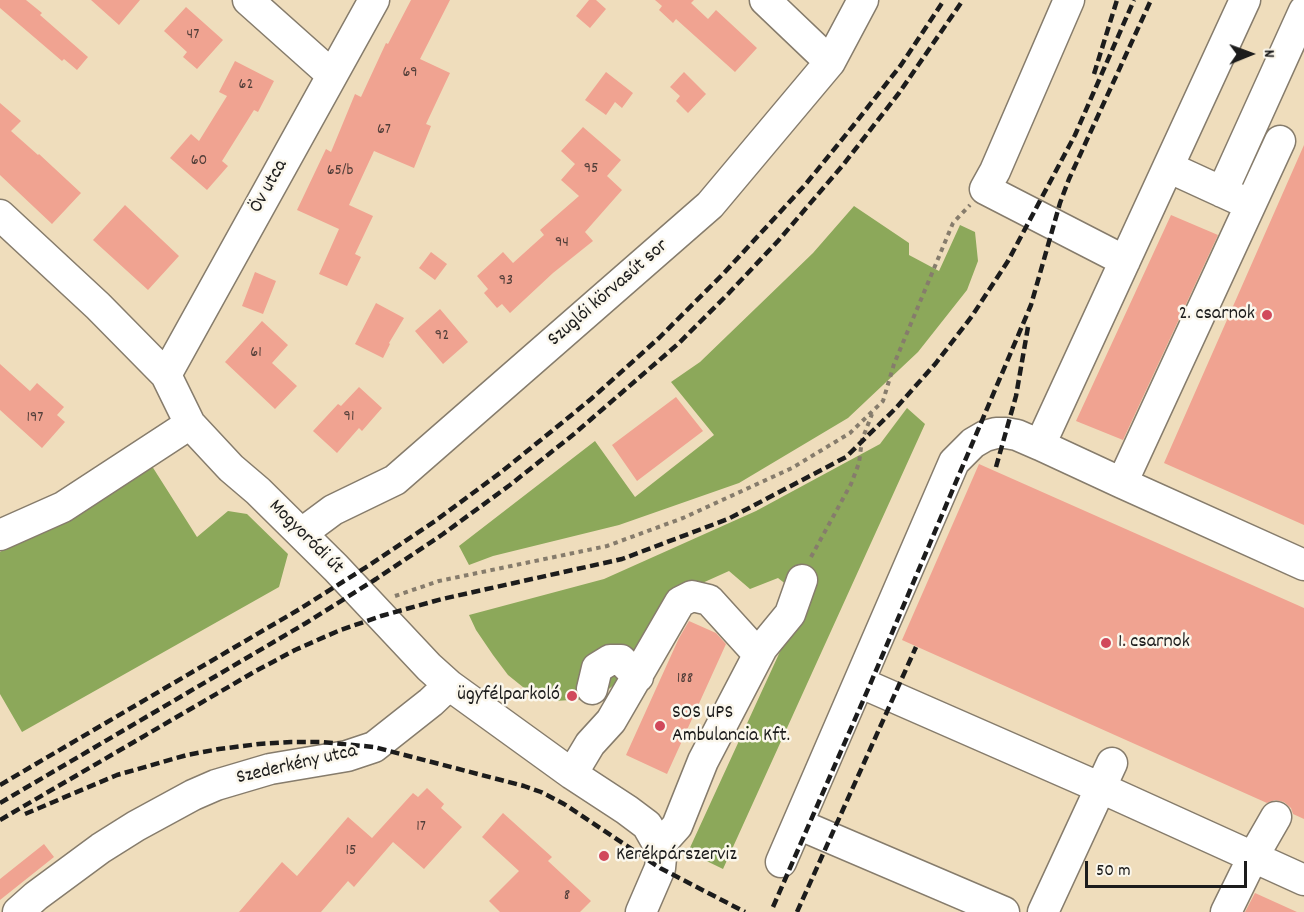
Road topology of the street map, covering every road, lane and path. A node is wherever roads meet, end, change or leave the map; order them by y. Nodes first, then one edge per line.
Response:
1 (248, 0) edge
2 (374, 0) edge
3 (765, 0) edge
4 (863, 0) edge
5 (1069, 0) edge
6 (1245, 0) edge
7 (1304, 11) edge
8 (830, 62) junction
9 (332, 75) junction
10 (1251, 128) junction
11 (1292, 146) edge
12 (1168, 167) junction
13 (990, 180) junction
14 (1222, 192) junction
15 (1251, 205) junction
16 (0, 215) edge
17 (1125, 261) junction
18 (166, 375) junction
19 (873, 410) junction
20 (190, 424) junction
21 (1040, 444) junction
22 (1122, 483) junction
23 (302, 534) junction
24 (0, 535) edge
25 (1304, 565) edge
26 (802, 580) joint
27 (370, 604) junction
28 (759, 654) junction
29 (638, 677) junction
30 (859, 682) junction
31 (448, 685) junction
32 (611, 721) junction
33 (572, 774) junction
34 (1107, 776) junction
35 (1276, 817) dead end
36 (798, 824) junction
37 (653, 836) junction
38 (1253, 857) junction
39 (782, 862) dead end
40 (1304, 880) edge
41 (18, 912) edge
42 (641, 912) edge
43 (1004, 912) edge
44 (1043, 912) edge
45 (1226, 912) edge

1 - 9 street
2 - 9 street, Öv utca
3 - 8 street
4 - 8 street, Szuglói körvasút sor
5 - 13 street
6 - 12 street
7 - 10 street
8 - 23 street, Szuglói körvasút sor
9 - 18 street, Öv utca
10 - 11 street
10 - 14 street
11 - 15 street
12 - 14 street
12 - 17 street
13 - 17 street
13 - 19 path
14 - 15 street
15 - 22 street
16 - 18 street, Mogyoródi út
17 - 21 street
18 - 20 street, Mogyoródi út
19 - 26 path
19 - 27 path
20 - 23 street, Mogyoródi út
20 - 24 street
21 - 22 street
21 - 30 street
22 - 25 street
23 - 27 street, Mogyoródi út
26 - 28 street
27 - 31 street, Mogyoródi út
28 - 29 street
28 - 37 street
29 - 32 street
29 - 32 street
30 - 34 street
30 - 36 street
31 - 33 street, Mogyoródi út
31 - 41 street, Szederkény utca
32 - 33 street
33 - 37 street, Mogyoródi út
34 - 38 street
34 - 44 street
35 - 38 street
36 - 39 street
36 - 43 street
37 - 42 street
38 - 40 street
38 - 45 street

